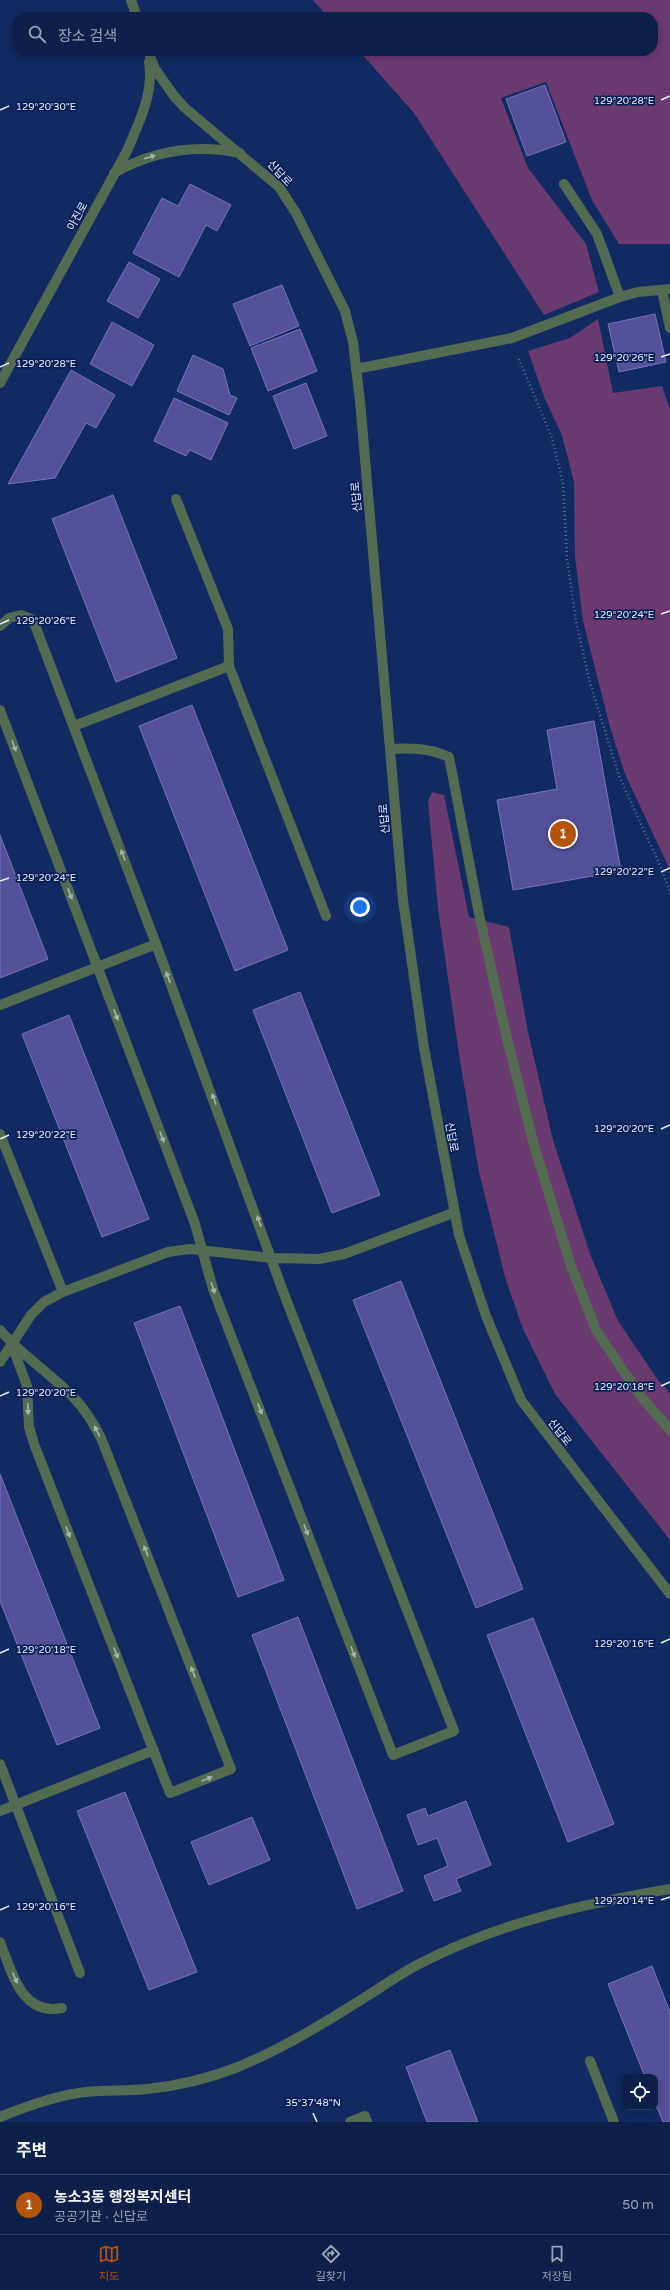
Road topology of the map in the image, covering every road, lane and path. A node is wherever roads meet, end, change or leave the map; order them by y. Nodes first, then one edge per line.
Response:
1 (131, 0) edge
2 (135, 12) edge
3 (148, 56) edge
4 (150, 56) edge
5 (241, 154) junction
6 (114, 173) junction
7 (564, 184) dead end
8 (666, 289) edge
9 (620, 297) junction
10 (670, 328) edge
11 (512, 338) junction
12 (356, 369) junction
13 (0, 383) edge
14 (176, 499) dead end
15 (0, 626) edge
16 (229, 666) junction
17 (0, 710) edge
18 (74, 726) junction
19 (390, 749) junction
20 (670, 893) edge
21 (326, 916) dead end
22 (156, 944) junction
23 (97, 967) junction
24 (0, 1005) edge
25 (0, 1134) edge
26 (453, 1213) junction
27 (202, 1250) junction
28 (272, 1258) junction
29 (63, 1292) junction
30 (0, 1330) edge
31 (12, 1345) junction
32 (0, 1362) edge
33 (670, 1430) edge
34 (670, 1594) edge
35 (154, 1750) junction
36 (0, 1764) edge
37 (16, 1805) junction
38 (0, 1811) edge
39 (670, 1889) edge
40 (0, 1942) edge
41 (80, 1973) dead end
42 (62, 2008) dead end
43 (590, 2061) dead end
44 (0, 2117) edge
45 (350, 2122) edge
46 (367, 2122) edge
47 (614, 2122) edge

1 - 2 street
3 - 6 street, 아진로
4 - 5 street, 신답로
6 -> 5 street
5 - 12 street, 신답로
6 - 13 street, 아진로
7 - 9 street
8 - 9 street
8 - 10 street
9 - 11 street
11 - 12 street
11 - 20 path
12 - 19 street, 신답로
14 - 16 street
15 - 18 street
16 - 18 street
16 - 21 street
17 -> 23 street
22 -> 18 street
19 - 26 street, 신답로
19 - 33 street
22 - 23 street
28 -> 22 street
23 - 24 street
23 -> 27 street
25 - 29 street
26 - 28 street
26 - 34 street, 신답로
27 - 28 street
27 -> 28 street
27 - 29 street
29 - 31 street
30 - 31 street
31 - 32 street
31 -> 35 street
35 -> 31 street
35 - 37 street
36 - 37 street
37 - 38 street
37 - 41 street
39 - 44 street
40 -> 42 street
43 - 47 street
45 - 46 street

